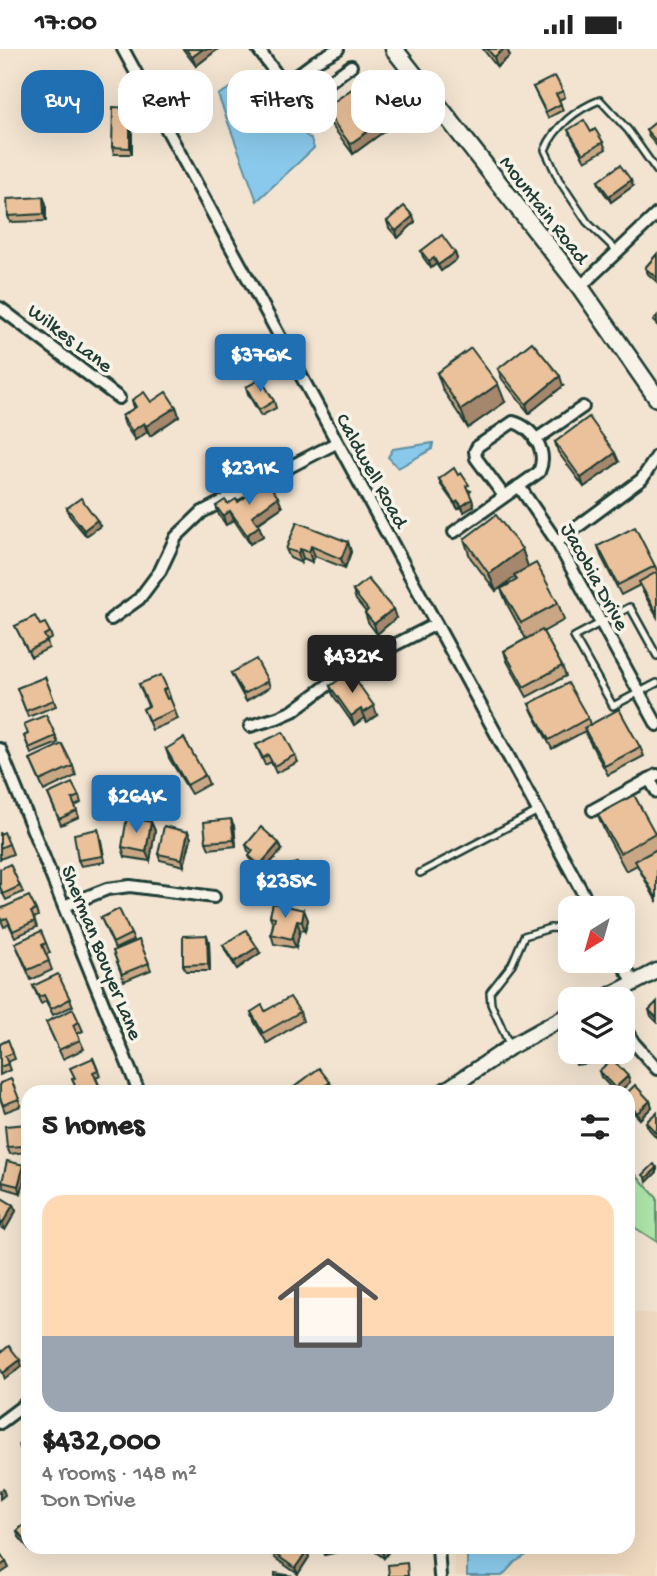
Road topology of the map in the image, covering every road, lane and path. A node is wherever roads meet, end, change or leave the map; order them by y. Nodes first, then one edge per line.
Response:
1 (123, 49) edge
2 (258, 49) edge
3 (324, 49) edge
4 (338, 49) edge
5 (394, 49) edge
6 (316, 61) junction
7 (351, 66) dead end
8 (273, 70) edge
9 (304, 70) edge
10 (337, 76) edge
11 (657, 171) edge
12 (657, 214) edge
13 (618, 251) junction
14 (580, 287) junction
15 (0, 308) edge
16 (119, 398) dead end
17 (657, 398) edge
18 (583, 407) dead end
19 (536, 440) junction
20 (337, 443) junction
21 (657, 456) edge
22 (657, 475) edge
23 (642, 479) junction
24 (519, 486) junction
25 (504, 496) junction
26 (454, 532) dead end
27 (557, 542) junction
28 (111, 619) dead end
29 (600, 622) junction
30 (436, 624) junction
31 (657, 656) edge
32 (657, 683) edge
33 (640, 693) junction
34 (657, 725) edge
35 (250, 726) dead end
36 (0, 749) edge
37 (653, 777) edge
38 (657, 792) edge
39 (593, 810) dead end
40 (538, 811) junction
41 (420, 873) dead end
42 (584, 896) edge
43 (214, 897) dead end
44 (64, 906) junction
45 (558, 928) edge
46 (657, 971) edge
47 (628, 973) edge
48 (635, 983) junction
49 (628, 987) edge
50 (558, 1021) edge
51 (635, 1044) edge
52 (510, 1047) junction
53 (657, 1069) edge
54 (136, 1085) edge
55 (453, 1085) edge
56 (21, 1407) edge
57 (0, 1423) edge
58 (438, 1554) edge
59 (440, 1576) edge

1 - 20 street, Caldwell Road
2 - 8 street
3 - 6 street
4 - 6 street
5 - 14 main road, Mountain Road
6 - 9 street
7 - 10 street
11 - 13 lane
12 - 13 street
13 - 14 street
14 - 17 main road, Mountain Road
15 - 16 street, Wilkes Lane
18 - 19 street
19 - 24 street
19 - 25 street
20 - 28 street
20 - 30 street, Caldwell Road
21 - 23 street
22 - 23 street
23 - 27 street
24 - 25 street
24 - 27 street, Jacobia Drive
25 - 26 street
27 - 29 street, Jacobia Drive
29 - 31 lane
29 - 33 street, Jacobia Drive
29 - 33 lane
30 - 35 street
30 - 40 street, Caldwell Road
32 - 33 lane
33 - 34 street, Jacobia Drive
36 - 44 street, Sherman Bouyer Lane
37 - 38 street
37 - 39 street
40 - 41 lane
40 - 42 street, Caldwell Road
43 - 44 street
44 - 54 street, Sherman Bouyer Lane
45 - 52 lane
46 - 48 street
47 - 48 street
48 - 49 street
50 - 52 street
51 - 53 street
52 - 55 street
56 - 57 street
58 - 59 street

